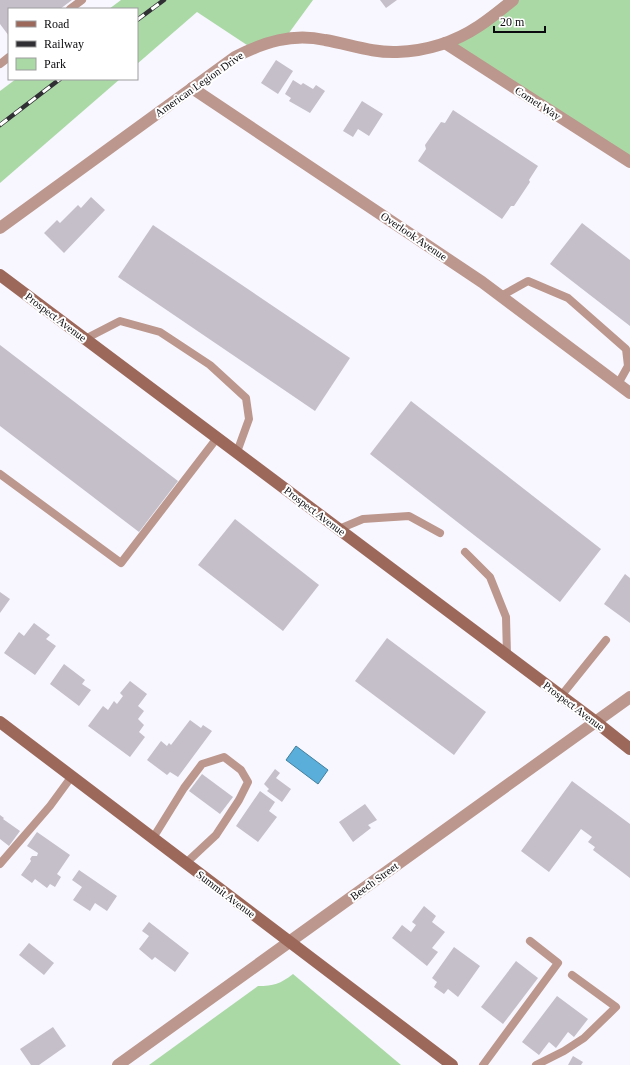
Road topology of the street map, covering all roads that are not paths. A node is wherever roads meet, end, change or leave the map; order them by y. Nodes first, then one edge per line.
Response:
1 (82, 0) edge
2 (513, 0) edge
3 (71, 8) edge
4 (445, 43) junction
5 (8, 58) edge
6 (0, 64) edge
7 (192, 88) junction
8 (630, 162) edge
9 (0, 228) edge
10 (0, 275) edge
11 (501, 296) junction
12 (85, 339) junction
13 (618, 384) junction
14 (630, 393) edge
15 (217, 438) junction
16 (237, 452) junction
17 (0, 474) edge
18 (339, 529) junction
19 (440, 533) dead end
20 (465, 552) dead end
21 (606, 640) dead end
22 (507, 655) junction
23 (561, 696) junction
24 (630, 697) edge
25 (0, 722) edge
26 (596, 722) junction
27 (630, 749) edge
28 (72, 776) junction
29 (153, 838) junction
30 (186, 863) junction
31 (0, 864) edge
32 (530, 941) dead end
33 (290, 942) junction
34 (572, 975) dead end
35 (118, 1065) edge
36 (452, 1065) edge
37 (482, 1065) edge
38 (536, 1065) edge

1 - 3 lane
2 - 4 street, American Legion Drive
4 - 7 street, American Legion Drive
4 - 8 street, Comet Way
5 - 6 lane
7 - 9 street, American Legion Drive
7 - 11 street, Overlook Avenue
10 - 12 street, Prospect Avenue
11 - 13 street, Overlook Avenue
11 - 13 lane
12 - 15 street, Prospect Avenue
12 - 16 lane
13 - 14 street, Overlook Avenue
15 - 16 street, Prospect Avenue
15 - 17 lane
16 - 18 street, Prospect Avenue
18 - 19 lane
18 - 22 street, Prospect Avenue
20 - 22 lane
21 - 23 lane
22 - 23 street, Prospect Avenue
23 - 26 street, Prospect Avenue
24 - 26 street, Beech Street
25 - 28 street, Summit Avenue
26 - 27 street, Prospect Avenue
26 - 33 street, Beech Street
28 - 29 street, Summit Avenue
28 - 31 lane
29 - 30 street, Summit Avenue
29 - 30 lane
30 - 33 street, Summit Avenue
32 - 37 lane
33 - 35 street, Beech Street
33 - 36 street, Summit Avenue
34 - 38 lane

